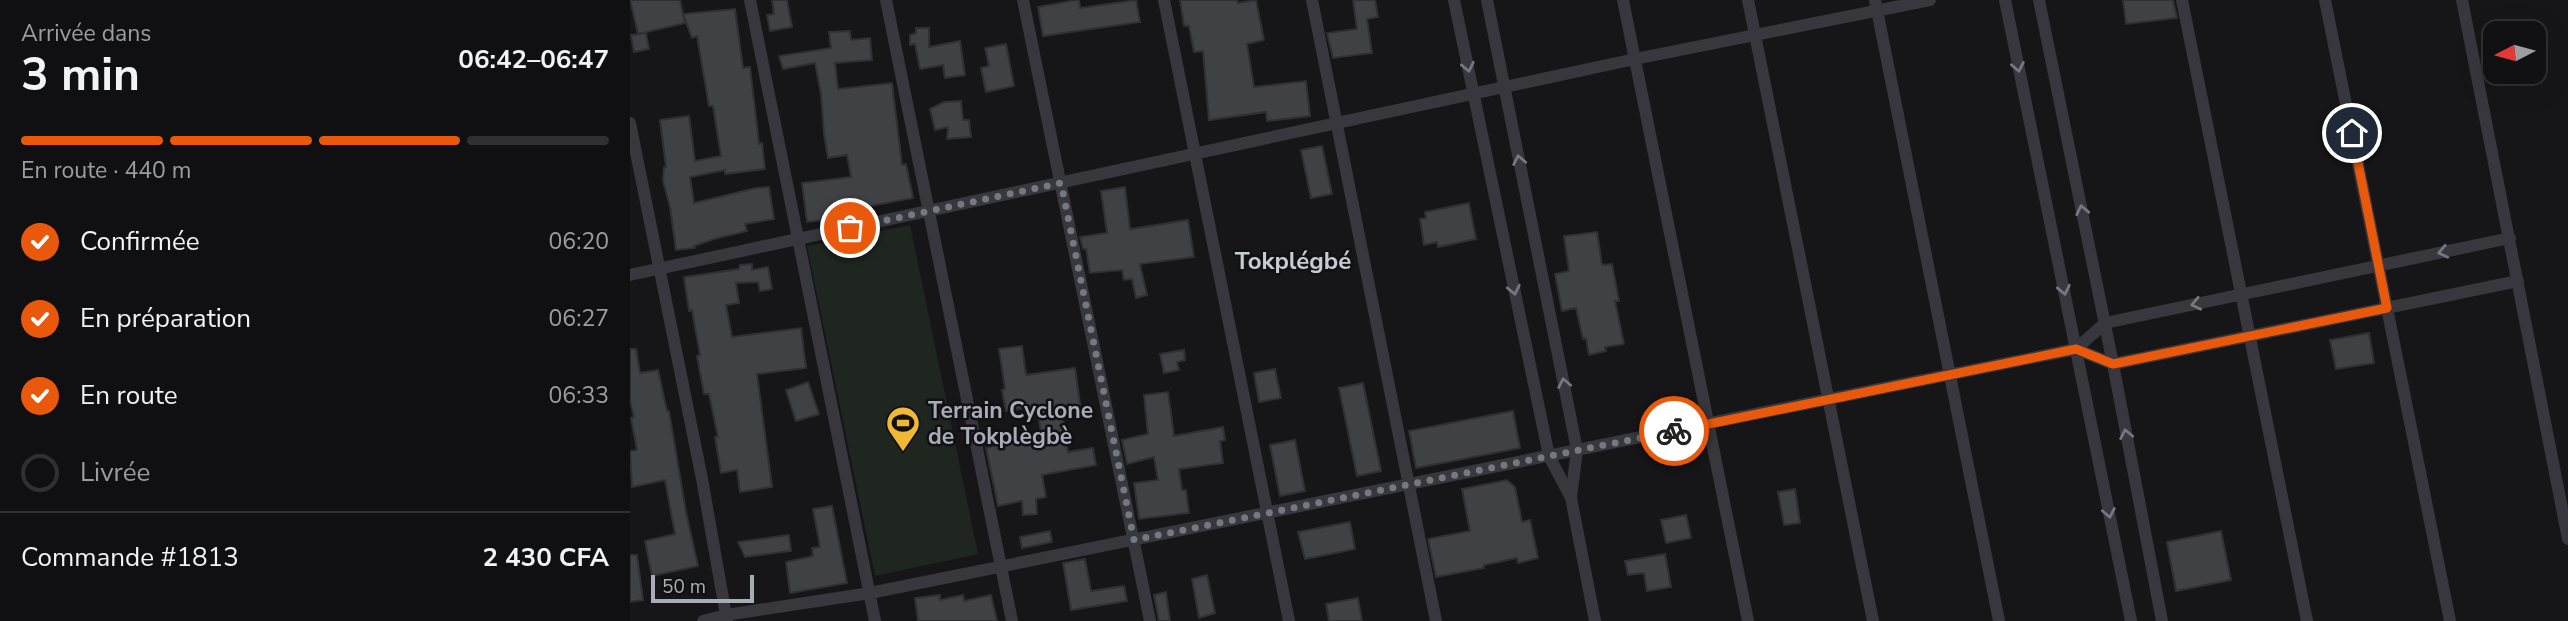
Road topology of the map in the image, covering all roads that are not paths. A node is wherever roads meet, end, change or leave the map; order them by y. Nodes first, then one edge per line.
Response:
1 (750, 0) edge
2 (886, 0) edge
3 (1023, 0) edge
4 (1164, 0) edge
5 (1312, 0) edge
6 (1454, 0) edge
7 (1487, 0) edge
8 (1623, 0) edge
9 (1748, 0) edge
10 (1930, 0) edge
11 (2005, 0) edge
12 (2039, 0) edge
13 (2182, 0) edge
14 (2325, 0) edge
15 (2462, 0) edge
16 (1876, 6) edge
17 (1755, 36) junction
18 (1635, 59) junction
19 (1504, 87) junction
20 (1474, 94) junction
21 (630, 123) edge
22 (1337, 124) junction
23 (1195, 154) junction
24 (1061, 183) junction
25 (929, 211) junction
26 (2510, 238) junction
27 (798, 239) junction
28 (2379, 265) junction
29 (660, 269) junction
30 (630, 275) edge
31 (2518, 281) junction
32 (2242, 294) junction
33 (2387, 308) junction
34 (2105, 323) junction
35 (2250, 336) junction
36 (2076, 349) junction
37 (2113, 364) junction
38 (1950, 375) junction
39 (1829, 399) junction
40 (1709, 424) junction
41 (1577, 450) junction
42 (1549, 456) junction
43 (1409, 484) junction
44 (1571, 498) junction
45 (1267, 513) junction
46 (2568, 539) edge
47 (1134, 540) junction
48 (1001, 567) junction
49 (870, 593) junction
50 (726, 618) edge
51 (703, 621) edge
52 (875, 621) edge
53 (1012, 621) edge
54 (1150, 621) edge
55 (1289, 621) edge
56 (1436, 621) edge
57 (1595, 621) edge
58 (1748, 621) edge
59 (1873, 621) edge
60 (1998, 621) edge
61 (2131, 621) edge
62 (2162, 621) edge
63 (2307, 621) edge
64 (2450, 621) edge

1 - 27 street
2 - 25 street
3 - 24 street
4 - 23 street
5 - 22 street
6 -> 20 street
7 - 19 street
8 - 18 street
9 - 17 street
10 - 16 street
11 -> 36 street
34 -> 12 street
13 - 32 street
14 - 28 street
15 - 26 street
16 - 17 street
16 - 38 street
17 - 18 street
17 - 39 street
18 - 19 street
18 - 40 street
19 - 20 street
41 -> 19 street
20 - 22 street
20 -> 42 street
21 - 29 street
22 - 23 street
22 - 43 street
23 - 24 street
23 - 45 street
24 - 25 street
24 - 47 street
25 - 27 street
25 - 48 street
26 -> 28 street
26 - 31 street
27 - 29 street
27 - 49 street
28 - 32 street
28 - 33 street
29 - 30 street
29 - 50 street
31 - 33 street
31 - 46 street
32 -> 34 street
32 - 35 street
33 - 35 street
33 - 64 street
34 - 36 street
34 - 37 street
35 - 37 street
35 - 63 street
36 - 37 street
36 - 38 street
36 -> 61 street
62 -> 37 street
38 - 39 street
38 - 60 street
39 - 40 street
39 - 59 street
40 - 41 street
40 - 58 street
41 - 42 street
41 - 44 street
42 - 43 street
42 - 44 street
43 - 45 street
43 - 56 street
44 - 57 street
45 - 47 street
45 - 55 street
47 - 48 street
47 - 54 street
48 - 49 street
48 - 53 street
49 - 50 street
49 - 52 street
50 - 51 street

